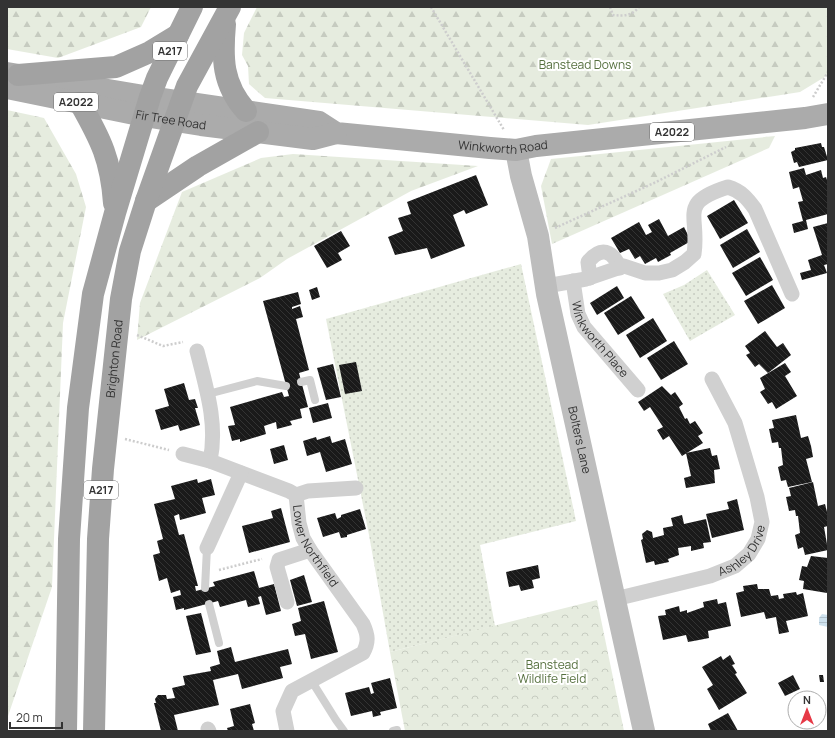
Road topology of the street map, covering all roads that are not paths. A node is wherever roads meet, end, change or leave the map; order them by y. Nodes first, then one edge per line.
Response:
1 (192, 7) edge
2 (228, 12) edge
3 (178, 35) junction
4 (11, 79) edge
5 (80, 103) junction
6 (147, 106) junction
7 (179, 111) junction
8 (246, 111) junction
9 (828, 114) edge
10 (258, 132) junction
11 (336, 133) junction
12 (516, 150) junction
13 (146, 201) junction
14 (115, 213) junction
15 (620, 268) junction
16 (583, 279) junction
17 (546, 286) junction
18 (792, 294) dead end
19 (90, 318) junction
20 (127, 327) junction
21 (197, 351) road end
22 (712, 379) dead end
23 (301, 382) dead end
24 (286, 386) dead end
25 (638, 390) dead end
26 (208, 394) junction
27 (315, 400) dead end
28 (183, 454) road end
29 (210, 461) junction
30 (241, 473) junction
31 (356, 488) dead end
32 (296, 495) junction
33 (207, 548) joint
34 (310, 550) junction
35 (205, 588) dead end
36 (615, 600) junction
37 (287, 602) dead end
38 (209, 604) dead end
39 (219, 643) dead end
40 (312, 680) junction
41 (66, 731) edge
42 (94, 731) edge
43 (287, 731) edge
44 (344, 731) edge
45 (644, 731) edge

1 - 3 highway, A217
2 - 7 highway, Brighton Road / A217
2 - 8 highway
3 - 4 highway
3 - 6 highway, A217
4 - 5 main road, Fir Tree Road / A2022
4 - 6 main road, Fir Tree Road / A2022
5 - 6 main road, Fir Tree Road / A2022
5 - 14 highway
6 - 7 main road, Fir Tree Road / A2022
6 - 14 highway, A217
7 - 8 main road, Winkworth Road / A2022
7 - 10 main road, Fir Tree Road / A2022
7 - 13 highway, Brighton Road / A217
8 - 11 main road, Winkworth Road / A2022
9 - 12 main road, Winkworth Road / A2022
10 - 11 main road, Fir Tree Road / A2022
10 - 13 highway
11 - 12 main road, Winkworth Road / A2022
12 - 17 main road, Bolters Lane
13 - 20 highway, Brighton Road / A217
14 - 19 highway, A217
15 - 16 street
15 - 16 street, Winkworth Place
15 - 18 street
16 - 17 street, Winkworth Place
16 - 25 street, Winkworth Place
17 - 36 main road, Bolters Lane
19 - 20 highway
19 - 41 highway, A217
20 - 42 highway, Brighton Road / A217
21 - 26 street
22 - 36 street, Ashley Drive
23 - 27 lane
24 - 26 lane
26 - 29 street
28 - 29 street, Lower Northfield
29 - 30 street, Lower Northfield
30 - 32 street, Lower Northfield
30 - 33 street
31 - 32 street
32 - 34 street, Lower Northfield
33 - 35 lane
34 - 37 street
34 - 40 street, Lower Northfield
36 - 45 main road, Bolters Lane
38 - 39 lane
40 - 43 street
40 - 44 lane

